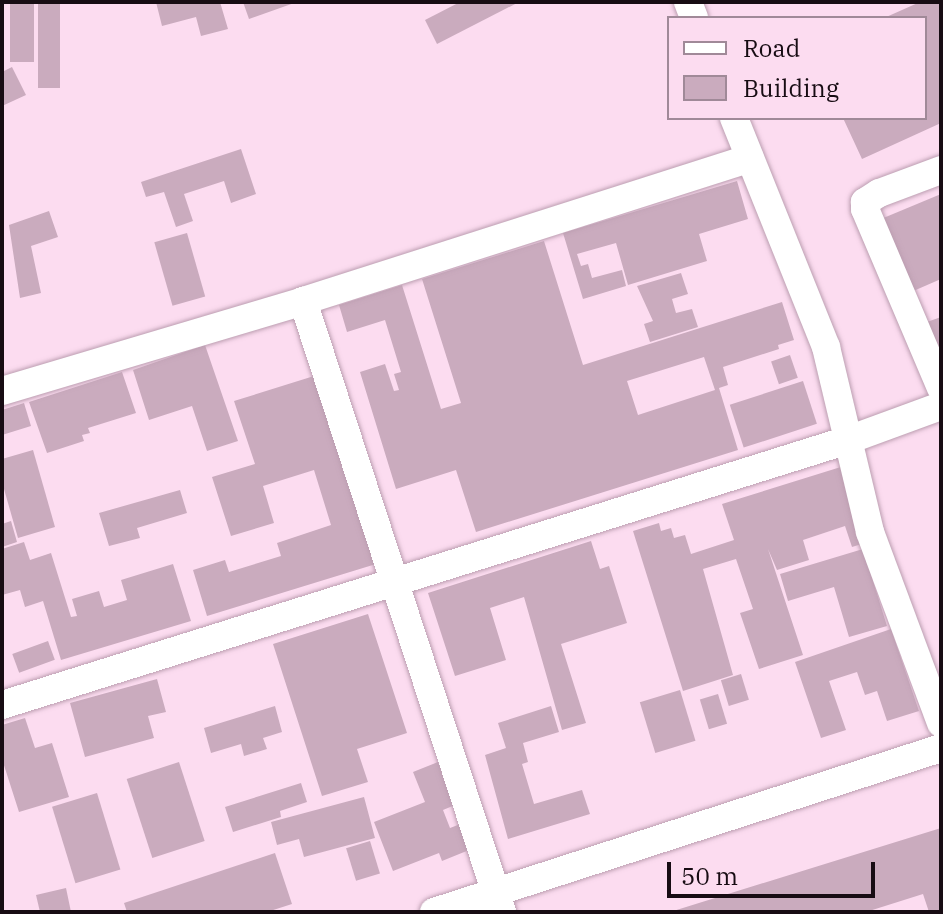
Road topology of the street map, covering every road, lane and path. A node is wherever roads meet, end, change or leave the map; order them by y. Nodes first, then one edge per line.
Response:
1 (735, 120) edge
2 (750, 158) junction
3 (941, 170) edge
4 (303, 301) junction
5 (941, 388) edge
6 (2, 391) edge
7 (941, 406) edge
8 (848, 440) junction
9 (396, 582) junction
10 (2, 705) edge
11 (941, 723) edge
12 (941, 748) edge
13 (499, 903) edge
14 (434, 912) edge

1 - 2 street
2 - 4 street
2 - 8 street
3 - 5 street
4 - 6 street
4 - 9 street
7 - 8 street
8 - 9 street
8 - 11 street
9 - 10 street
9 - 13 street
12 - 13 street
13 - 14 street

